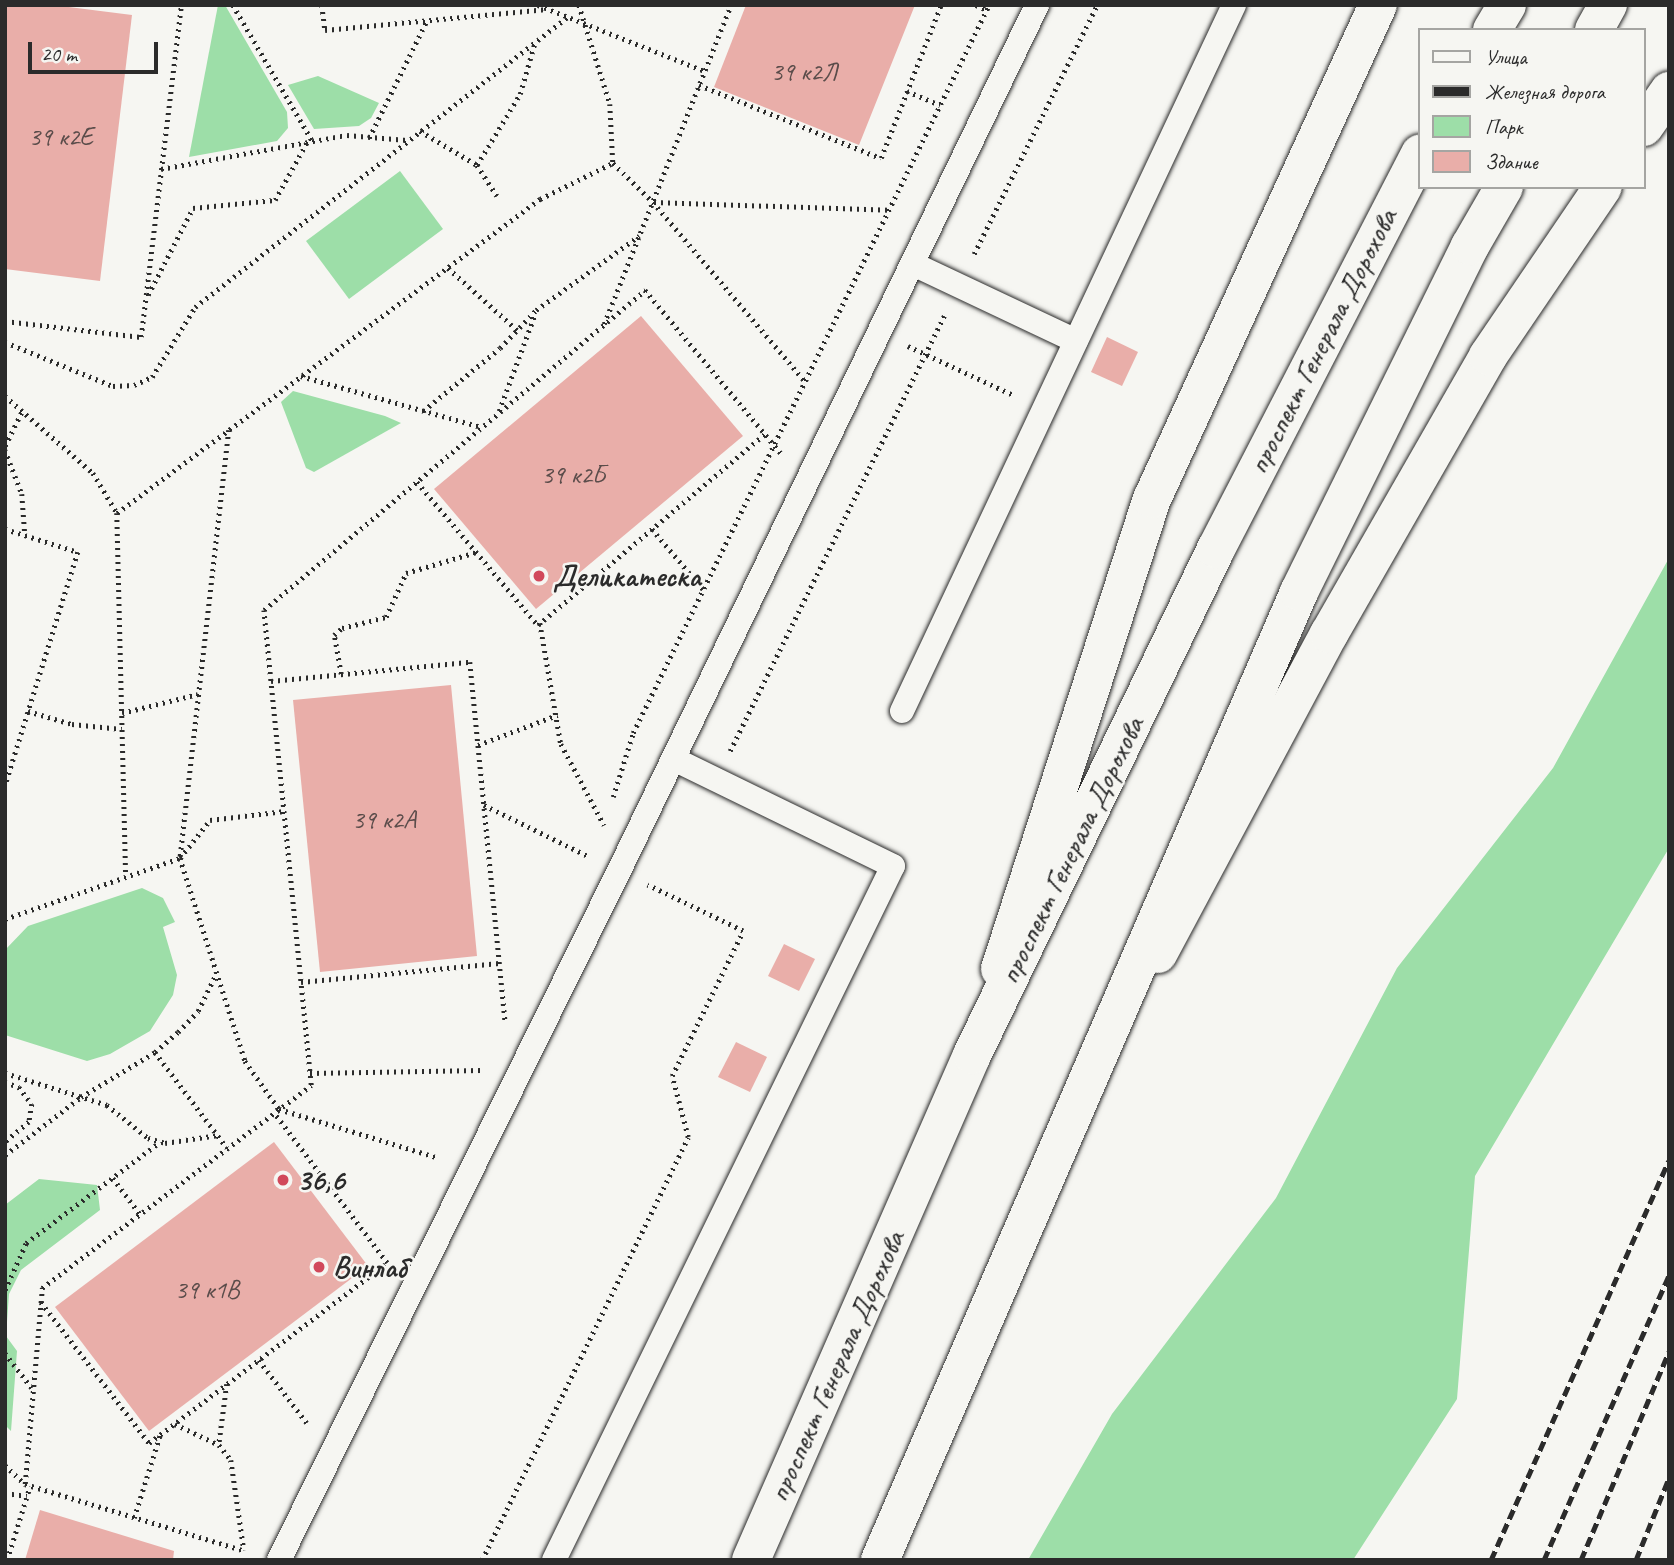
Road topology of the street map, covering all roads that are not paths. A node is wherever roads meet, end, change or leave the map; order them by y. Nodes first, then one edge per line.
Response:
1 (1037, 5) edge
2 (1234, 5) edge
3 (1378, 5) edge
4 (1507, 5) edge
5 (1608, 5) edge
6 (1493, 28) edge
7 (1595, 28) edge
8 (1669, 91) edge
9 (1646, 124) edge
10 (1418, 158) edge
11 (1503, 189) edge
12 (1602, 189) edge
13 (913, 264) junction
14 (1076, 341) junction
15 (902, 710) dead end
16 (674, 759) junction
17 (972, 1055) junction
18 (1080, 1101) junction
19 (279, 1560) edge
20 (554, 1560) edge
21 (751, 1560) edge
22 (880, 1560) edge

1 - 13 lane
2 - 14 lane
3 - 17 main road
4 - 6 main road
5 - 7 main road
8 - 9 main road
10 - 17 main road, проспект Генерала Дорохова
11 - 18 main road
12 - 18 main road
13 - 14 lane
13 - 16 lane
14 - 15 lane
16 - 19 lane
16 - 20 lane
17 - 21 main road, проспект Генерала Дорохова
18 - 22 main road

